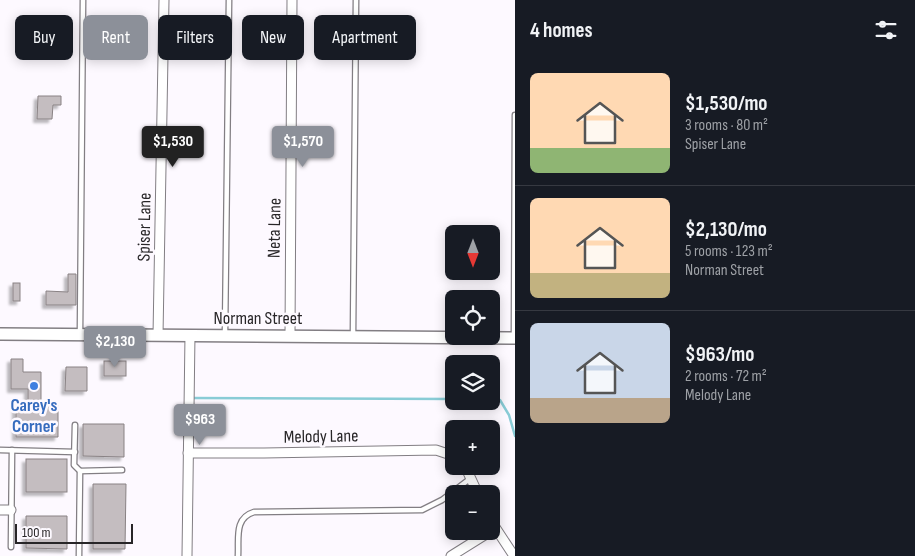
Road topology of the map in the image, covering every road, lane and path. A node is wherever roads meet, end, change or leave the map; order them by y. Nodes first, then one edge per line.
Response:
1 (84, 0) edge
2 (164, 0) edge
3 (229, 0) edge
4 (292, 0) edge
5 (356, 0) edge
6 (515, 115) edge
7 (0, 334) edge
8 (80, 334) junction
9 (158, 335) junction
10 (190, 335) junction
11 (225, 336) junction
12 (290, 336) junction
13 (352, 337) junction
14 (514, 338) edge
15 (75, 425) dead end
16 (0, 450) edge
17 (12, 450) junction
18 (74, 452) junction
19 (188, 452) junction
20 (445, 453) edge
21 (122, 470) dead end
22 (80, 471) junction
23 (469, 475) edge
24 (471, 478) junction
25 (474, 485) edge
26 (0, 510) edge
27 (11, 510) junction
28 (500, 538) edge
29 (474, 540) edge
30 (11, 547) dead end
31 (79, 556) edge
32 (187, 556) edge
33 (238, 556) edge
34 (451, 556) edge
35 (514, 556) edge

1 - 8 lane
2 - 9 street, Spiser Lane
3 - 11 lane
4 - 12 street, Neta Lane
5 - 13 lane
6 - 14 lane
7 - 8 street, Norman Street
8 - 9 street, Norman Street
9 - 10 street, Norman Street
10 - 11 street, Norman Street
10 - 19 street
11 - 12 street, Norman Street
12 - 13 street, Norman Street
13 - 14 street, Norman Street
15 - 18 lane
16 - 17 lane
17 - 18 lane
17 - 27 lane
18 - 22 lane
19 - 20 street, Melody Lane
19 - 32 street
21 - 22 lane
22 - 31 lane
23 - 24 street
24 - 25 street
24 - 33 lane
26 - 27 street
27 - 30 lane
28 - 35 street
29 - 34 street

